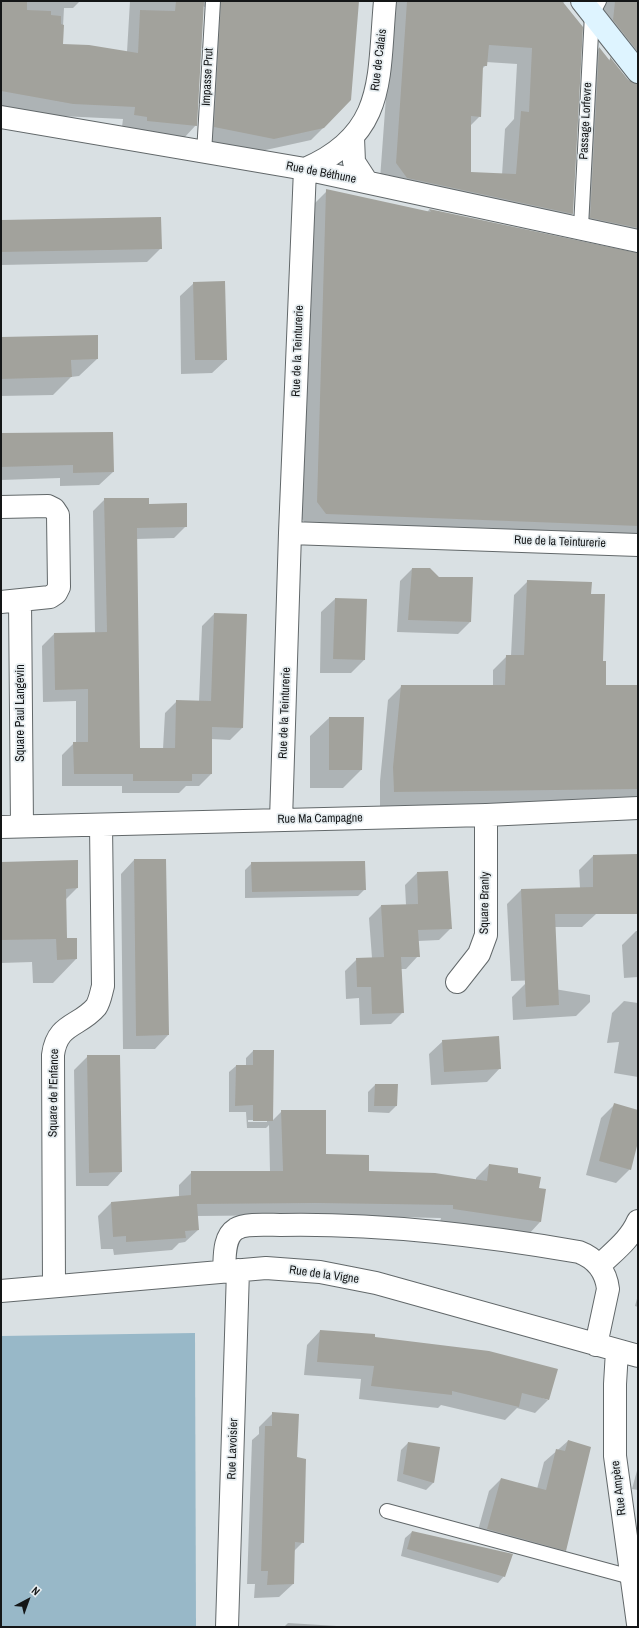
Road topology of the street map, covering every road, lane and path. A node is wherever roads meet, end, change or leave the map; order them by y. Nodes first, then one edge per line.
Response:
1 (213, 1) edge
2 (385, 1) edge
3 (591, 5) edge
4 (638, 72) edge
5 (1, 117) edge
6 (353, 138) junction
7 (204, 153) junction
8 (305, 169) junction
9 (367, 182) junction
10 (581, 227) junction
11 (638, 241) edge
12 (1, 507) edge
13 (290, 533) junction
14 (638, 545) edge
15 (10, 601) edge
16 (638, 808) edge
17 (486, 815) junction
18 (281, 820) junction
19 (102, 825) junction
20 (11, 826) edge
21 (457, 982) dead end
22 (638, 1222) edge
23 (599, 1266) junction
24 (231, 1271) junction
25 (54, 1285) junction
26 (1, 1290) edge
27 (596, 1345) junction
28 (628, 1353) edge
29 (387, 1511) dead end
30 (631, 1577) junction
31 (638, 1624) edge
32 (227, 1627) edge

1 - 7 lane, Impasse Prut
2 - 6 street, Rue de Calais
3 - 4 street
3 - 10 lane, Passage Lorfevre
5 - 7 street, Rue de Béthune
6 - 8 street, Rue de Calais
6 - 9 street
7 - 8 street, Rue de Béthune
8 - 9 street, Rue de Béthune
8 - 13 street, Rue de la Teinturerie
9 - 10 street, Rue de Béthune
10 - 11 street, Rue de Béthune
12 - 15 street, Square Paul Langevin
13 - 14 street, Rue de la Teinturerie
13 - 18 street, Rue de la Teinturerie
15 - 20 street, Square Paul Langevin
16 - 17 street, Rue Ma Campagne
17 - 18 street, Rue Ma Campagne
17 - 21 street, Square Branly
18 - 19 street, Rue Ma Campagne
19 - 20 street, Rue Ma Campagne
19 - 25 street, Square de l'Enfance
22 - 23 street
23 - 24 street, Rue Lavoisier
23 - 27 street
24 - 25 street, Rue de la Vigne
24 - 27 street, Rue de la Vigne
24 - 32 street, Rue Lavoisier
25 - 26 street, Rue de la Vigne
27 - 28 street, Rue de la Vigne
28 - 30 street, Rue Ampère
29 - 30 lane
30 - 31 street, Rue Ampère

